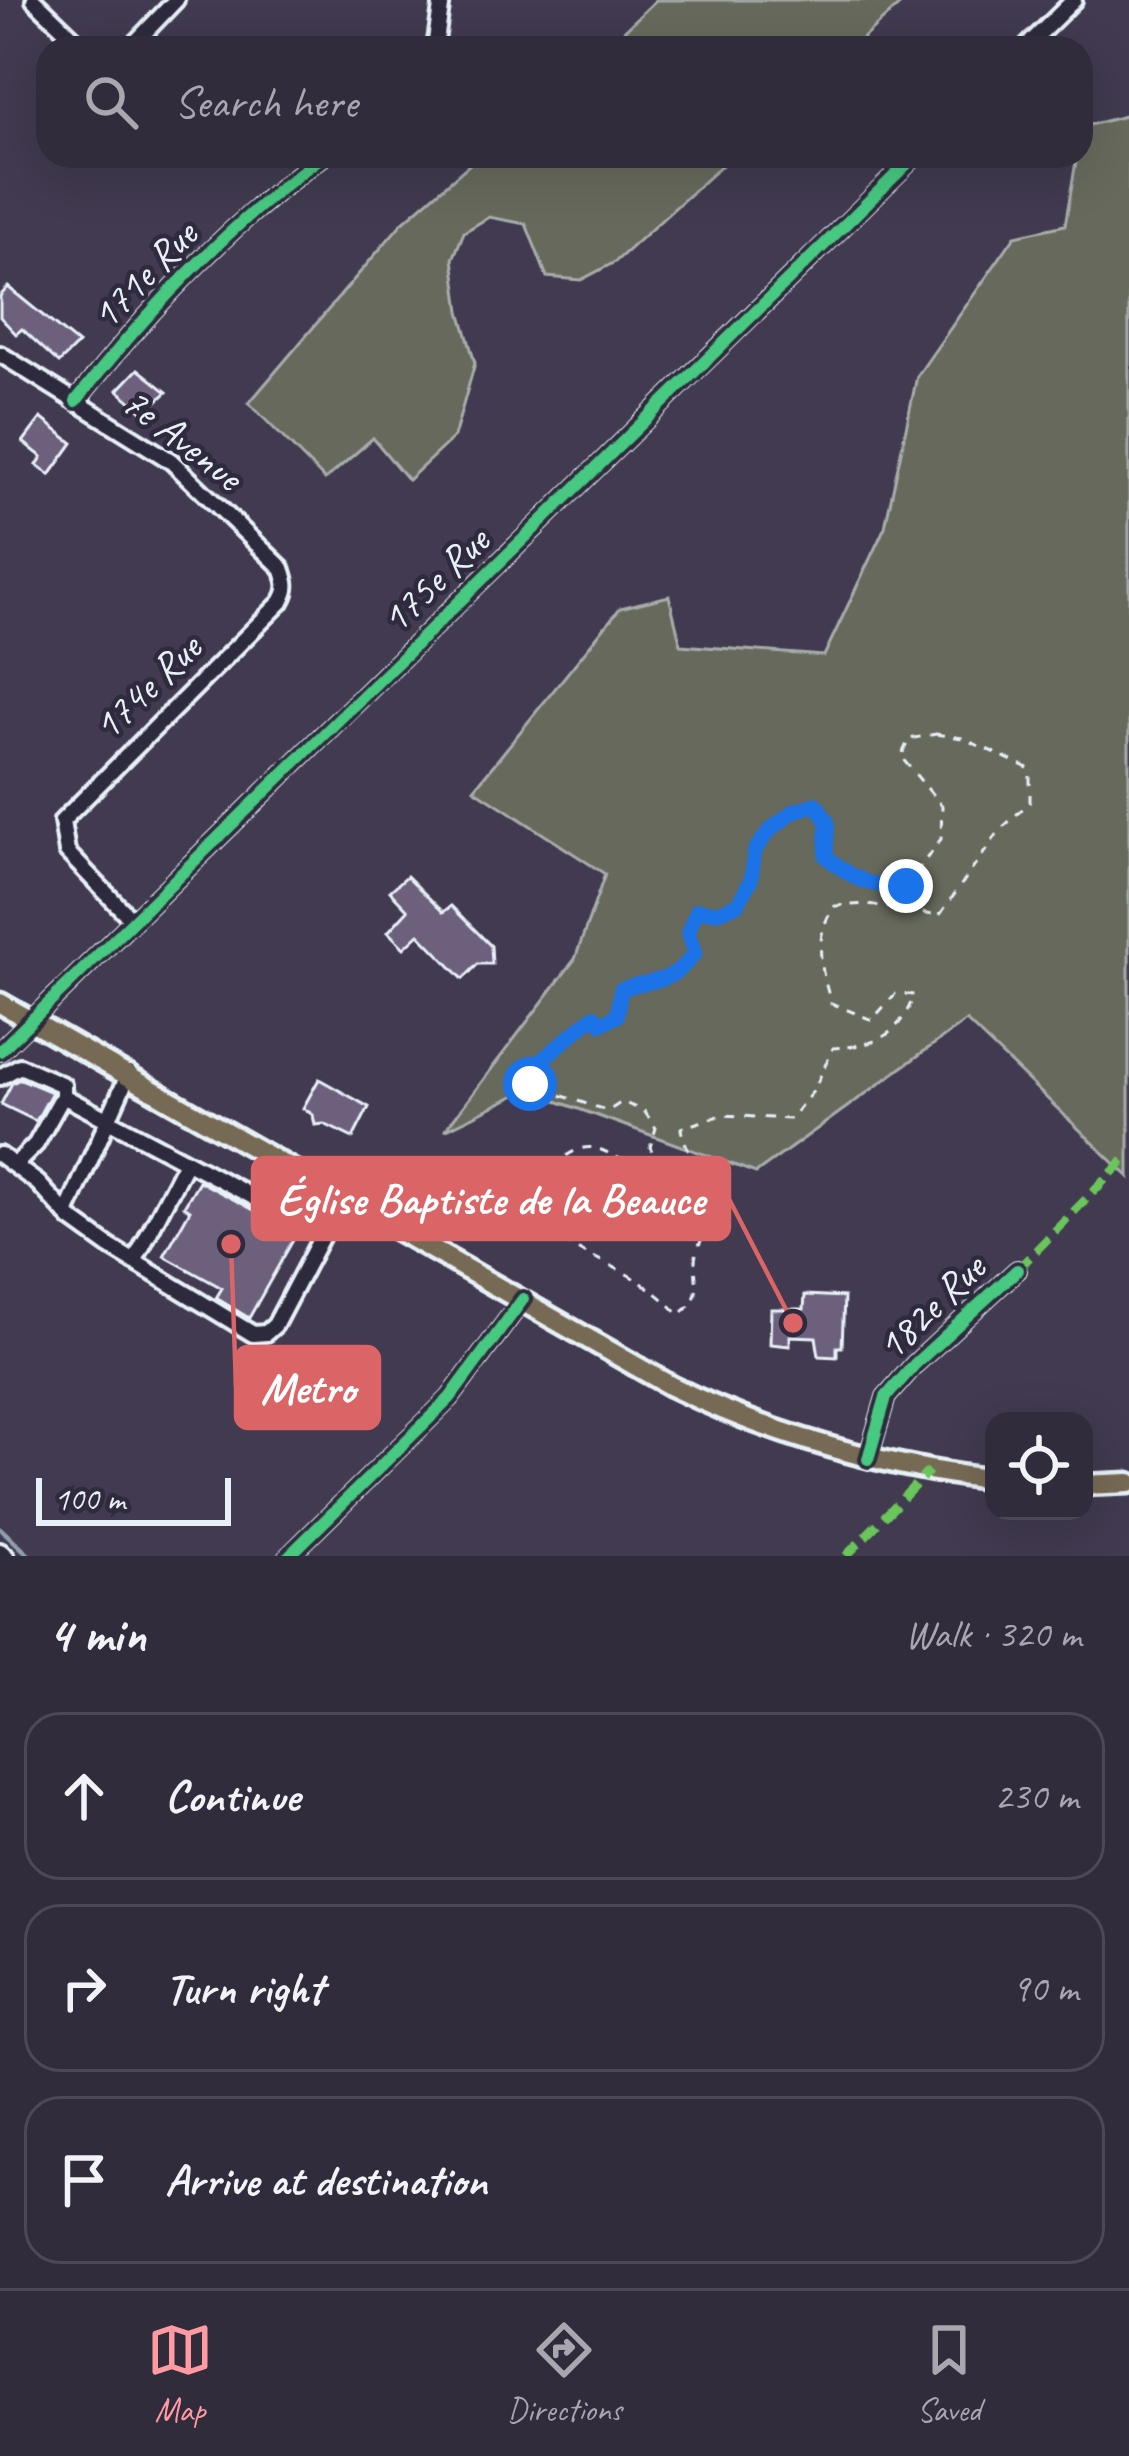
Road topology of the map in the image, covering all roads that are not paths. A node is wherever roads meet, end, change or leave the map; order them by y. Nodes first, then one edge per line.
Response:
1 (34, 0) edge
2 (176, 0) edge
3 (442, 0) edge
4 (1074, 0) edge
5 (72, 36) edge
6 (142, 36) edge
7 (436, 36) edge
8 (1037, 36) edge
9 (307, 168) edge
10 (903, 168) edge
11 (0, 354) edge
12 (76, 401) junction
13 (280, 602) joint
14 (133, 922) junction
15 (0, 1003) edge
16 (34, 1019) junction
17 (0, 1051) edge
18 (129, 1073) junction
19 (0, 1077) edge
20 (63, 1096) junction
21 (106, 1119) junction
22 (0, 1155) edge
23 (187, 1162) junction
24 (15, 1165) junction
25 (343, 1196) junction
26 (67, 1214) junction
27 (323, 1234) junction
28 (134, 1262) junction
29 (1017, 1270) dead end
30 (523, 1299) junction
31 (868, 1459) junction
32 (985, 1478) edge
33 (1129, 1483) edge
34 (1093, 1485) edge
35 (289, 1556) edge

1 - 5 street
2 - 6 street
3 - 7 street
4 - 8 street
9 - 12 street, 171e Rue
10 - 14 street, 175e Rue
11 - 12 street, 7e Avenue
12 - 13 street, 7e Avenue
13 - 14 street, 174e Rue
14 - 16 street, 175e Rue
15 - 16 main road
16 - 17 street, 175e Rue
16 - 18 main road
18 - 21 street
18 - 25 main road
19 - 20 street
20 - 21 street
20 - 24 street
21 - 23 street
21 - 26 street
22 - 24 street
23 - 27 street
23 - 28 street
24 - 26 street
25 - 27 street
25 - 30 main road
26 - 28 street
27 - 28 street
29 - 31 street, 182e Rue
30 - 31 main road
30 - 35 street
31 - 32 main road
33 - 34 main road

